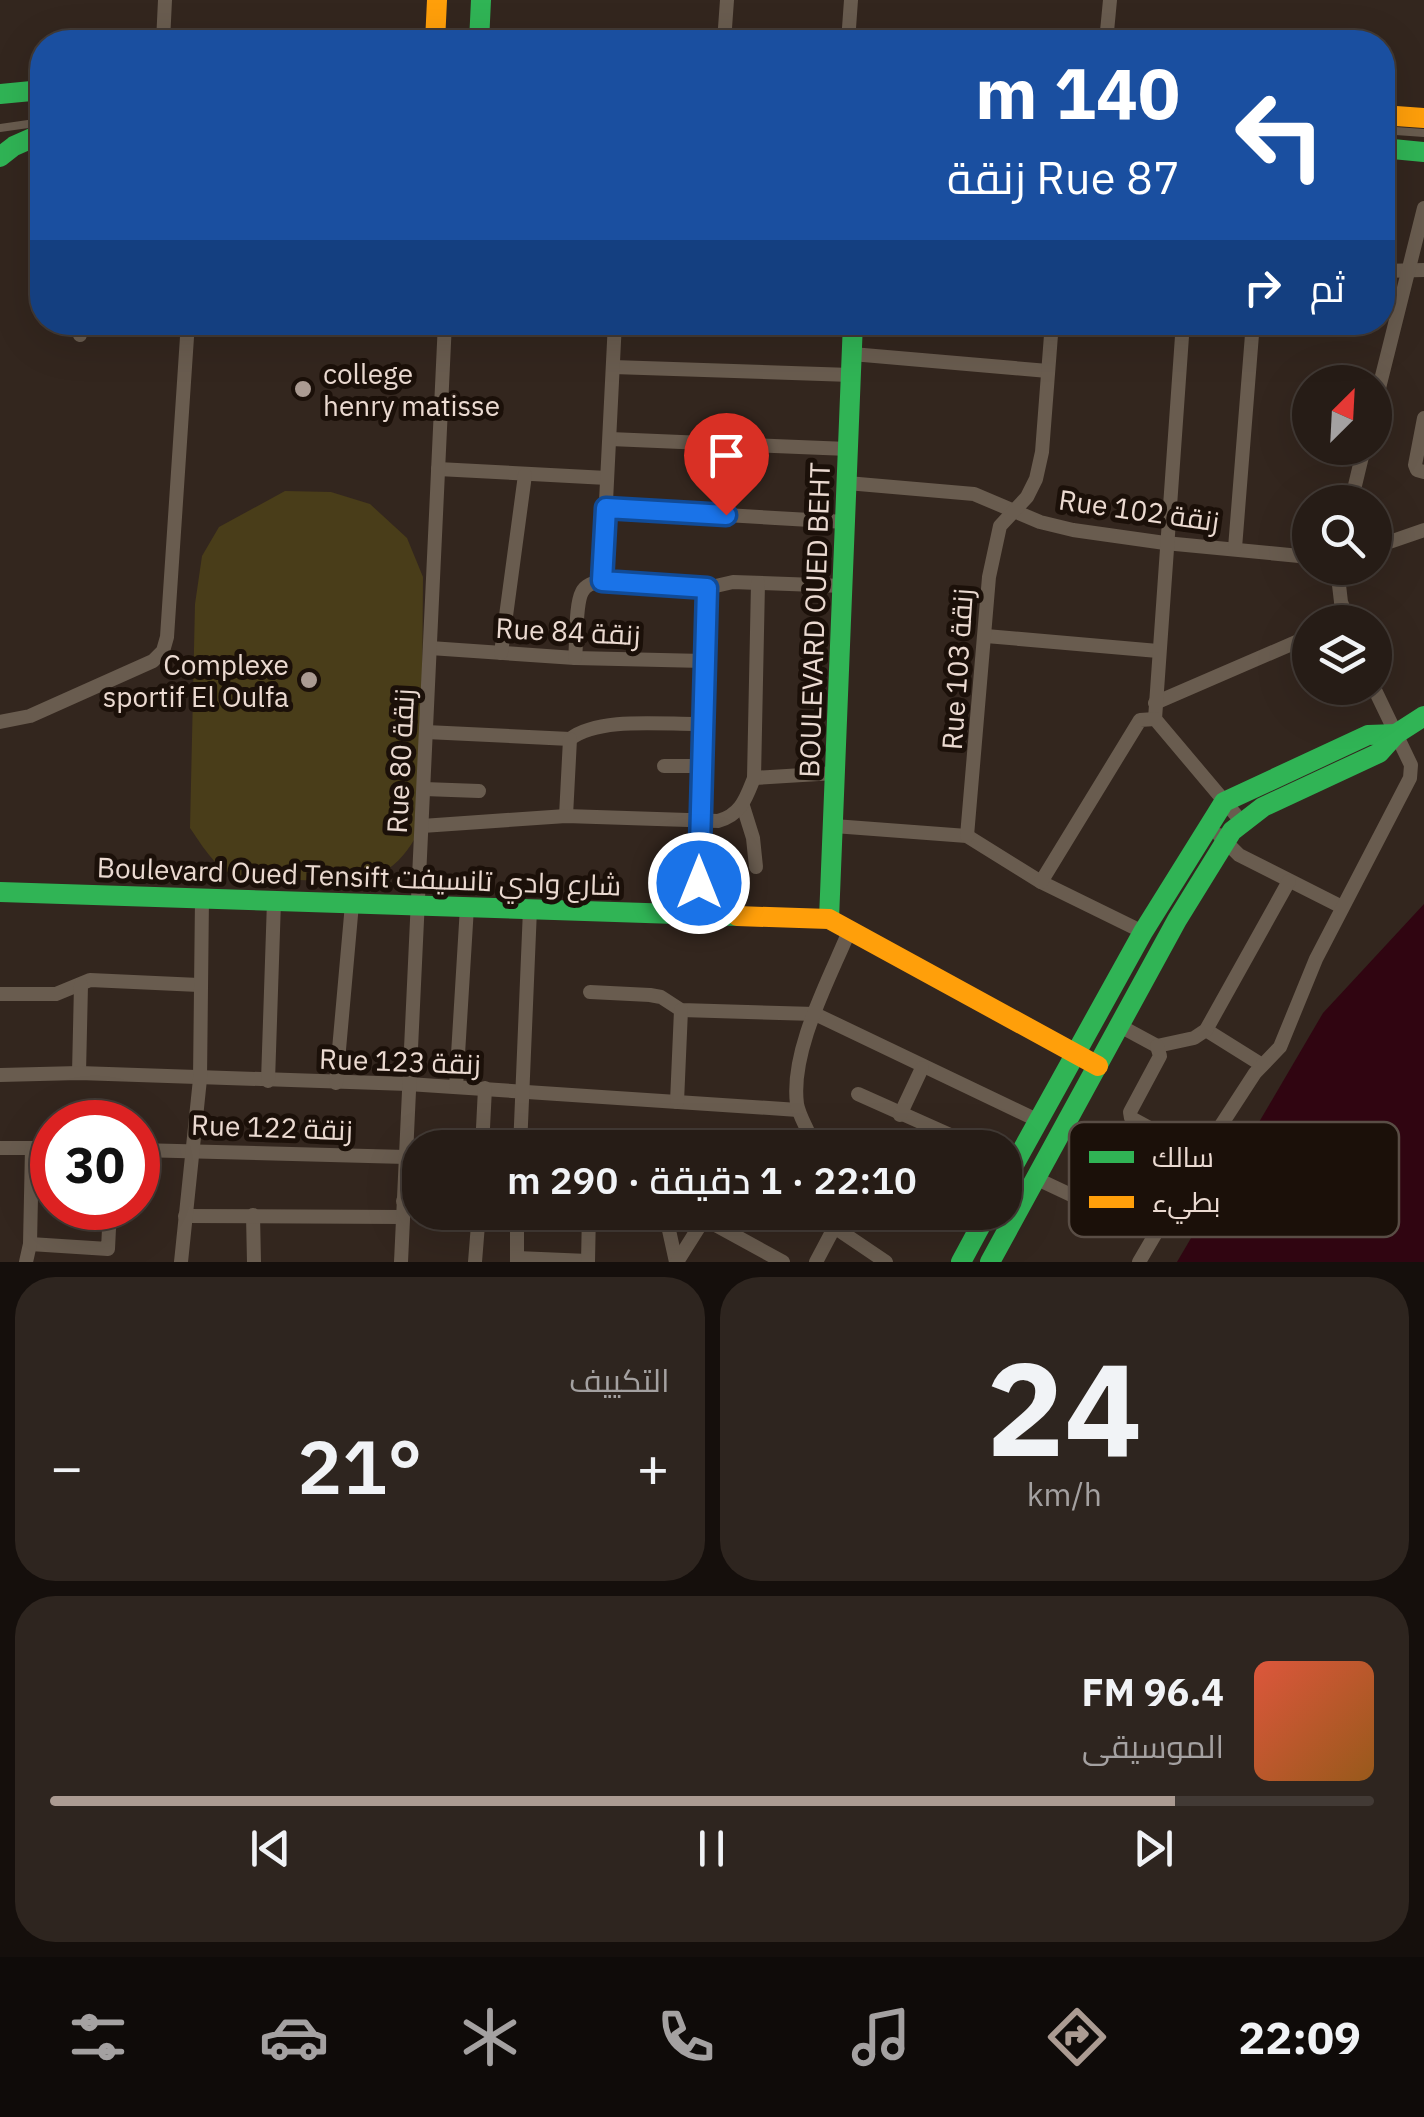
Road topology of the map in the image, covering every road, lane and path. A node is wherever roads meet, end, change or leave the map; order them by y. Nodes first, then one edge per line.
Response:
1 (165, 0) edge
2 (437, 0) edge
3 (481, 0) edge
4 (727, 0) edge
5 (851, 0) edge
6 (1110, 0) edge
7 (164, 30) edge
8 (435, 30) edge
9 (479, 30) edge
10 (725, 30) edge
11 (849, 30) edge
12 (1107, 30) edge
13 (30, 91) edge
14 (0, 94) edge
15 (30, 100) edge
16 (0, 104) edge
17 (1395, 116) edge
18 (1424, 118) edge
19 (0, 128) edge
20 (30, 129) edge
21 (1395, 131) edge
22 (30, 133) edge
23 (1424, 134) edge
24 (30, 137) edge
25 (1395, 139) edge
26 (0, 140) edge
27 (1424, 142) edge
28 (1395, 149) edge
29 (1424, 152) edge
30 (0, 157) edge
31 (1424, 208) edge
32 (1424, 270) edge
33 (1395, 272) edge
34 (1407, 272) junction
35 (1395, 322) edge
36 (187, 335) edge
37 (444, 335) edge
38 (614, 335) edge
39 (852, 335) edge
40 (1051, 335) edge
41 (1182, 335) edge
42 (1251, 335) edge
43 (1392, 335) edge
44 (851, 365) junction
45 (1384, 365) edge
46 (612, 368) junction
47 (1048, 370) junction
48 (1424, 418) edge
49 (610, 438) junction
50 (848, 448) junction
51 (438, 469) junction
52 (1424, 472) edge
53 (524, 475) junction
54 (607, 478) junction
55 (847, 483) junction
56 (606, 508) junction
57 (1013, 510) junction
58 (845, 522) junction
59 (1424, 530) edge
60 (1392, 541) edge
61 (1165, 543) junction
62 (1235, 548) junction
63 (1292, 555) edge
64 (602, 581) junction
65 (758, 583) junction
66 (842, 586) junction
67 (707, 588) junction
68 (986, 636) junction
69 (1292, 644) edge
70 (430, 648) junction
71 (1158, 651) junction
72 (501, 653) junction
73 (576, 658) junction
74 (704, 661) junction
75 (1155, 703) junction
76 (1382, 705) edge
77 (1424, 716) edge
78 (1155, 719) junction
79 (0, 722) edge
80 (703, 724) junction
81 (426, 732) junction
82 (1396, 734) junction
83 (570, 739) junction
84 (664, 766) dead end
85 (701, 766) junction
86 (836, 773) junction
87 (754, 778) junction
88 (424, 789) junction
89 (479, 791) dead end
90 (1224, 802) junction
91 (744, 806) junction
92 (566, 816) junction
93 (699, 820) junction
94 (1241, 821) junction
95 (1209, 824) junction
96 (422, 826) junction
97 (834, 826) junction
98 (967, 836) junction
99 (1224, 841) junction
100 (756, 867) dead end
101 (1289, 881) junction
102 (1041, 882) junction
103 (0, 892) edge
104 (202, 898) junction
105 (274, 901) junction
106 (352, 904) junction
107 (418, 906) junction
108 (467, 907) junction
109 (1342, 908) junction
110 (530, 909) junction
111 (699, 915) junction
112 (829, 919) junction
113 (850, 928) junction
114 (1143, 932) junction
115 (81, 985) junction
116 (199, 985) junction
117 (590, 992) dead end
118 (0, 994) edge
119 (681, 1010) junction
120 (815, 1014) junction
121 (1120, 1026) junction
122 (1206, 1030) junction
123 (1158, 1046) junction
124 (1075, 1053) junction
125 (1262, 1065) junction
126 (1098, 1066) junction
127 (922, 1068) junction
128 (78, 1073) junction
129 (0, 1075) edge
130 (200, 1078) junction
131 (268, 1081) junction
132 (336, 1083) junction
133 (408, 1084) junction
134 (456, 1087) junction
135 (485, 1088) junction
136 (523, 1091) junction
137 (858, 1094) dead end
138 (677, 1102) junction
139 (798, 1110) junction
140 (900, 1115) junction
141 (1037, 1120) junction
142 (1136, 1122) edge
143 (1224, 1122) edge
144 (407, 1130) edge
145 (483, 1130) edge
146 (521, 1130) edge
147 (803, 1130) edge
148 (936, 1130) edge
149 (1022, 1142) edge
150 (0, 1148) edge
151 (30, 1148) edge
152 (194, 1149) junction
153 (160, 1150) edge
154 (402, 1156) edge
155 (1036, 1178) junction
156 (1069, 1193) edge
157 (252, 1215) junction
158 (185, 1216) junction
159 (402, 1218) edge
160 (30, 1230) edge
161 (111, 1230) edge
162 (402, 1230) edge
163 (477, 1230) edge
164 (517, 1230) edge
165 (589, 1230) edge
166 (670, 1230) edge
167 (691, 1230) edge
168 (724, 1230) edge
169 (833, 1230) edge
170 (837, 1230) edge
171 (979, 1230) edge
172 (1152, 1237) edge
173 (30, 1244) junction
174 (88, 1256) edge
175 (517, 1260) edge
176 (26, 1262) edge
177 (181, 1262) edge
178 (254, 1262) edge
179 (400, 1262) edge
180 (476, 1262) edge
181 (588, 1262) edge
182 (676, 1262) edge
183 (783, 1262) edge
184 (816, 1262) edge
185 (886, 1262) edge
186 (961, 1262) edge
187 (991, 1262) edge
188 (1139, 1262) edge

1 - 7 street
2 - 8 street
3 - 9 street
4 - 10 street
5 - 11 street
6 - 12 street
13 - 14 street
15 - 16 lane
17 - 18 street
19 - 20 lane
21 - 23 lane
22 - 26 street
24 - 30 street
25 - 27 lane
28 - 29 street
31 - 34 street
32 - 34 street
33 - 34 street
34 - 35 street
36 - 79 street
37 - 51 street, Rue 80 زنقة
38 - 46 street
39 - 44 street, BOULEVARD OUED BEHT
40 - 47 street, Rue 103 زنقة
41 - 61 street
42 - 62 street
43 - 45 street
44 - 46 street
44 - 47 street
44 - 50 street, BOULEVARD OUED BEHT
46 - 49 street
47 - 57 street, Rue 103 زنقة
48 - 52 street
49 - 50 street
49 - 54 street
50 - 55 street, BOULEVARD OUED BEHT
51 - 53 street
51 - 70 street, Rue 80 زنقة
53 - 54 street
53 - 72 street
54 - 56 street
55 - 57 street, Rue 102 زنقة
55 - 58 street, BOULEVARD OUED BEHT
56 - 58 street
56 - 64 street
57 - 61 street, Rue 102 زنقة
57 - 68 street, Rue 103 زنقة
58 - 66 street, BOULEVARD OUED BEHT
59 - 60 street
61 - 62 street, Rue 102 زنقة
61 - 71 street
62 - 63 street, Rue 102 زنقة
64 - 67 street
64 - 73 street
65 - 66 street
65 - 67 street
65 - 87 street
66 - 86 street, BOULEVARD OUED BEHT
67 - 74 street
68 - 71 street
68 - 98 street, Rue 103 زنقة
69 - 75 street
70 - 72 street, Rue 84 زنقة
70 - 81 street, Rue 80 زنقة
71 - 75 street
72 - 73 street, Rue 84 زنقة
73 - 74 street, Rue 84 زنقة
74 - 80 street
75 - 78 street
76 - 82 street
77 - 82 street
78 - 90 street
78 - 102 street
80 - 83 street
80 - 85 street
81 - 83 street
81 - 88 street, Rue 80 زنقة
82 - 90 street
82 - 94 street
82 - 109 street
83 - 92 street
84 - 85 street
85 - 93 street
86 - 87 street
86 - 97 street, BOULEVARD OUED BEHT
87 - 91 street
88 - 89 street
88 - 96 street, Rue 80 زنقة
90 - 94 street
90 - 95 street
91 - 93 street
91 - 100 street
92 - 93 street
92 - 96 street
93 - 111 street
94 - 99 street
95 - 99 street
95 - 114 street
96 - 107 street, Rue 80 زنقة
97 - 98 street
97 - 112 street, BOULEVARD OUED BEHT
98 - 102 street
99 - 101 street
99 - 121 street
101 - 109 street
101 - 122 street
102 - 114 street
103 - 104 street, Boulevard Oued Tensift شارع وادي تانسيفت
104 - 105 street, Boulevard Oued Tensift شارع وادي تانسيفت
104 - 116 street
105 - 106 street, Boulevard Oued Tensift شارع وادي تانسيفت
105 - 131 street
106 - 107 street, Boulevard Oued Tensift شارع وادي تانسيفت
106 - 132 street
107 - 108 street, Boulevard Oued Tensift شارع وادي تانسيفت
107 - 133 street, Rue 80 زنقة
108 - 110 street, Boulevard Oued Tensift شارع وادي تانسيفت
108 - 134 street
109 - 125 street
110 - 111 street, Boulevard Oued Tensift شارع وادي تانسيفت
110 - 136 street
111 - 112 street, Boulevard Oued Tensift شارع وادي تانسيفت
112 - 113 street, Boulevard Oued Tensift شارع وادي تانسيفت
113 - 120 street
113 - 124 street, Boulevard Oued Tensift شارع وادي تانسيفت
114 - 124 street
115 - 116 street
115 - 118 street
115 - 128 street
116 - 130 street
117 - 119 street
119 - 120 street
119 - 138 street
120 - 127 street
120 - 139 street
121 - 123 street
121 - 126 street
122 - 123 street
122 - 125 street
123 - 142 street
124 - 126 street, Boulevard Oued Tensift شارع وادي تانسيفت
124 - 141 street
125 - 143 street
126 - 155 street
127 - 140 street
127 - 141 street
128 - 129 street, Rue 123 زنقة
128 - 130 street, Rue 123 زنقة
130 - 131 street, Rue 123 زنقة
130 - 152 street
131 - 132 street, Rue 123 زنقة
132 - 133 street, Rue 123 زنقة
133 - 134 street, Rue 123 زنقة
133 - 144 street, Rue 80 زنقة
134 - 135 street, Rue 123 زنقة
135 - 136 street, Rue 123 زنقة
135 - 145 street
136 - 138 street, Rue 123 زنقة
136 - 146 street
137 - 140 street
138 - 139 street, Rue 123 زنقة
139 - 147 street
140 - 148 street
141 - 149 street
150 - 151 street
152 - 153 street, Rue 122 زنقة
152 - 154 street, Rue 122 زنقة
152 - 158 street
155 - 156 street
155 - 187 street
157 - 158 street
157 - 159 street
157 - 178 street
158 - 177 street
160 - 173 street
161 - 174 street
162 - 179 street, Rue 80 زنقة
163 - 180 street
164 - 175 street
165 - 181 street
166 - 182 street
167 - 182 street
168 - 183 street
169 - 184 street
170 - 185 street
171 - 186 street
172 - 188 street
173 - 174 street
173 - 176 street
175 - 181 street

